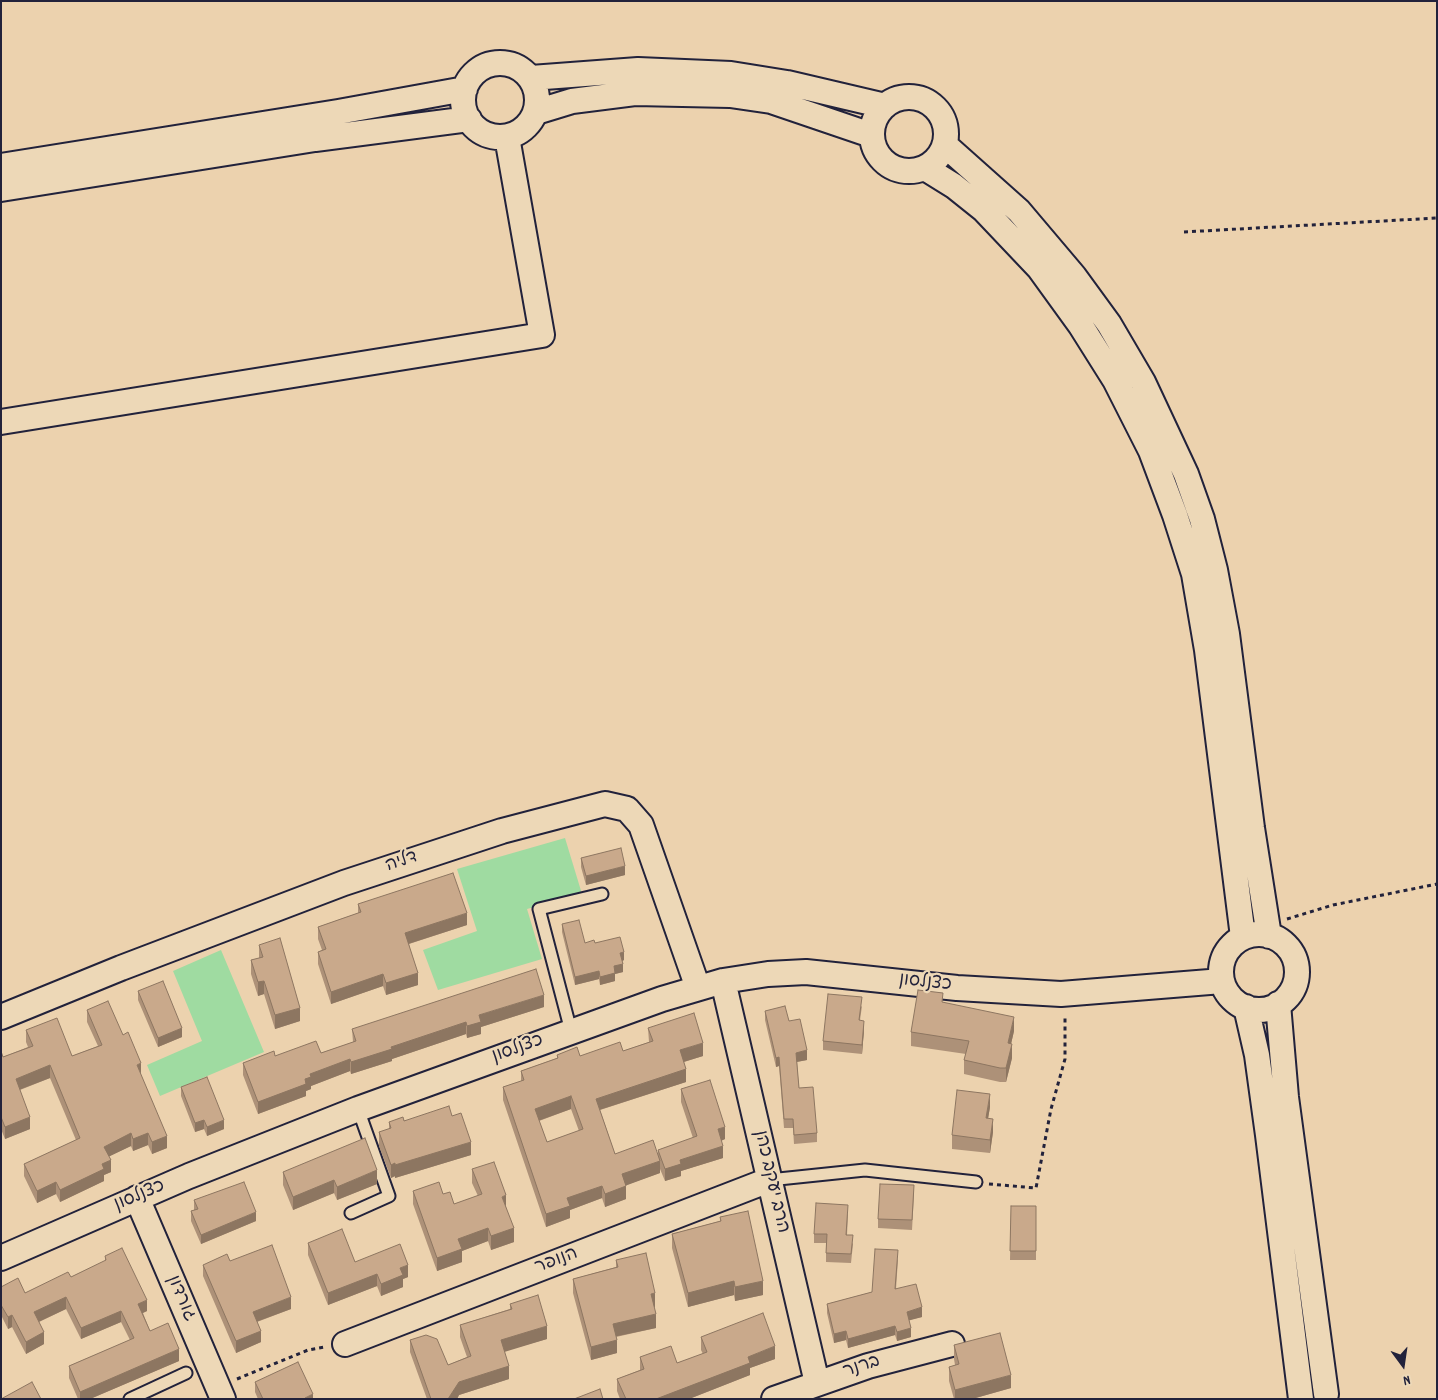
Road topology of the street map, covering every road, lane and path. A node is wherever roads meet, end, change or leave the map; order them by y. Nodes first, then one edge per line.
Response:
1 (531, 78) junction
2 (464, 89) junction
3 (884, 106) junction
4 (536, 112) junction
5 (469, 119) junction
6 (507, 136) junction
7 (871, 136) junction
8 (945, 145) junction
9 (1, 166) edge
10 (925, 168) junction
11 (1, 189) edge
12 (1437, 218) edge
13 (1184, 232) dead end
14 (1, 422) edge
15 (1437, 884) edge
16 (602, 894) dead end
17 (1268, 930) junction
18 (1243, 938) junction
19 (723, 981) junction
20 (1222, 981) junction
21 (698, 988) junction
22 (1061, 994) junction
23 (1278, 1004) junction
24 (1246, 1007) junction
25 (1, 1018) edge
26 (571, 1032) junction
27 (358, 1109) junction
28 (769, 1180) junction
29 (976, 1182) joint
30 (137, 1198) junction
31 (351, 1213) dead end
32 (1, 1258) edge
33 (345, 1344) joint
34 (952, 1344) edge
35 (186, 1373) dead end
36 (817, 1383) junction
37 (220, 1393) edge
38 (1333, 1397) edge
39 (130, 1399) edge
40 (774, 1399) edge
41 (1301, 1399) edge

1 - 2 street
1 - 3 street
1 - 4 street
2 - 5 street
2 - 9 street
3 - 7 street
3 - 8 street
4 - 6 street
4 - 7 street
5 - 6 street
5 - 11 street
6 - 14 street
7 - 10 street
8 - 10 street
8 - 17 street
10 - 18 street
12 - 13 path
15 - 17 path
16 - 26 lane
17 - 18 street
17 - 23 street
18 - 20 street
19 - 21 street, כצנלסון
19 - 22 street, כצנלסון
19 - 28 street, הרב יעקב כהן
20 - 22 street, כצנלסון
20 - 24 street
21 - 25 street, דליה
21 - 26 street, כצנלסון
22 - 29 path
23 - 24 street
23 - 38 street
24 - 41 street
26 - 27 street, כצנלסון
27 - 30 street, כצנלסון
27 - 31 lane
28 - 29 lane
28 - 33 street, הנופר
28 - 36 street, הרב יעקב כהן
30 - 32 street, כצנלסון
30 - 37 street, גורדון
33 - 37 path
34 - 36 street, ברנר
35 - 39 lane
36 - 40 street, ברנר
38 - 41 street

